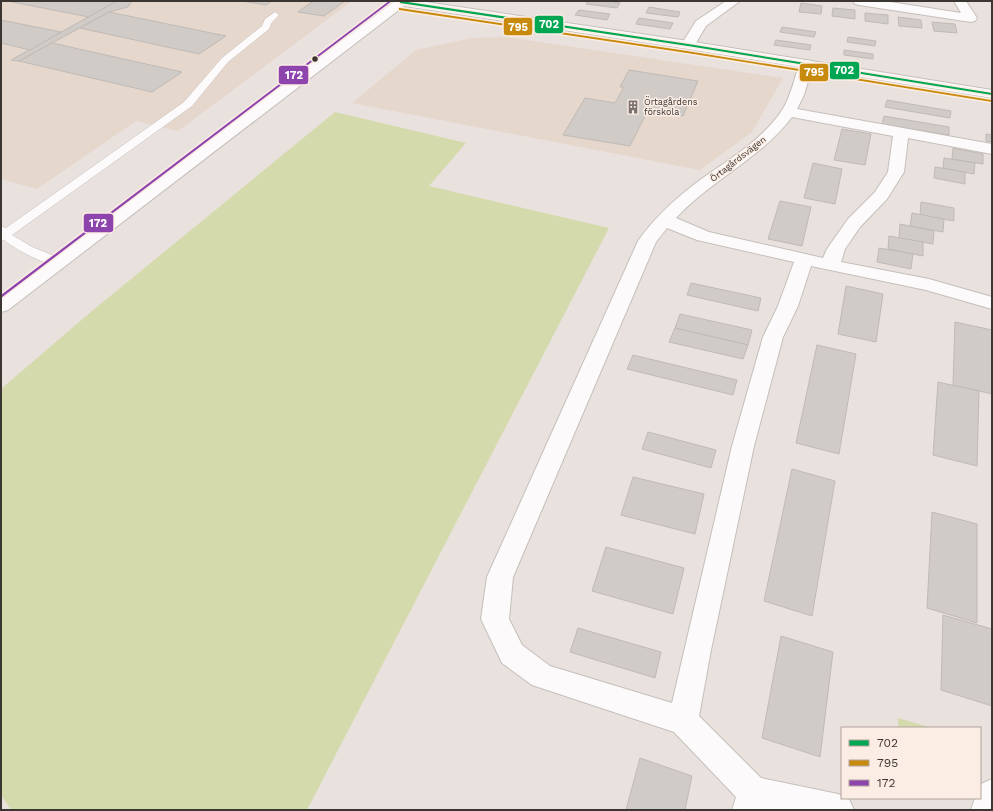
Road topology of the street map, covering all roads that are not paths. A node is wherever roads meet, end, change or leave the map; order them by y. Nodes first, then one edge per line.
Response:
1 (734, 1) edge
2 (859, 1) edge
3 (960, 1) edge
4 (402, 2) edge
5 (275, 15) dead end
6 (688, 45) junction
7 (806, 64) junction
8 (992, 94) edge
9 (788, 112) junction
10 (901, 133) junction
11 (992, 149) edge
12 (664, 220) junction
13 (2, 234) edge
14 (804, 259) junction
15 (58, 262) junction
16 (830, 265) junction
17 (992, 303) edge
18 (1, 306) edge
19 (683, 721) junction
20 (992, 795) edge
21 (751, 801) edge
22 (838, 810) edge
23 (987, 810) edge

1 - 6 street
2 - 3 street
4 - 6 street
4 - 15 street
5 - 13 lane
6 - 7 street
7 - 8 street
7 - 9 street, Örtagårdsvägen
9 - 10 street
9 - 12 street, Örtagårdsvägen
10 - 11 street
10 - 16 street
12 - 14 street
12 - 19 street, Örtagårdsvägen
13 - 15 lane
14 - 16 street
14 - 19 street
15 - 18 street
16 - 17 street
19 - 21 street
20 - 23 street
21 - 22 street

